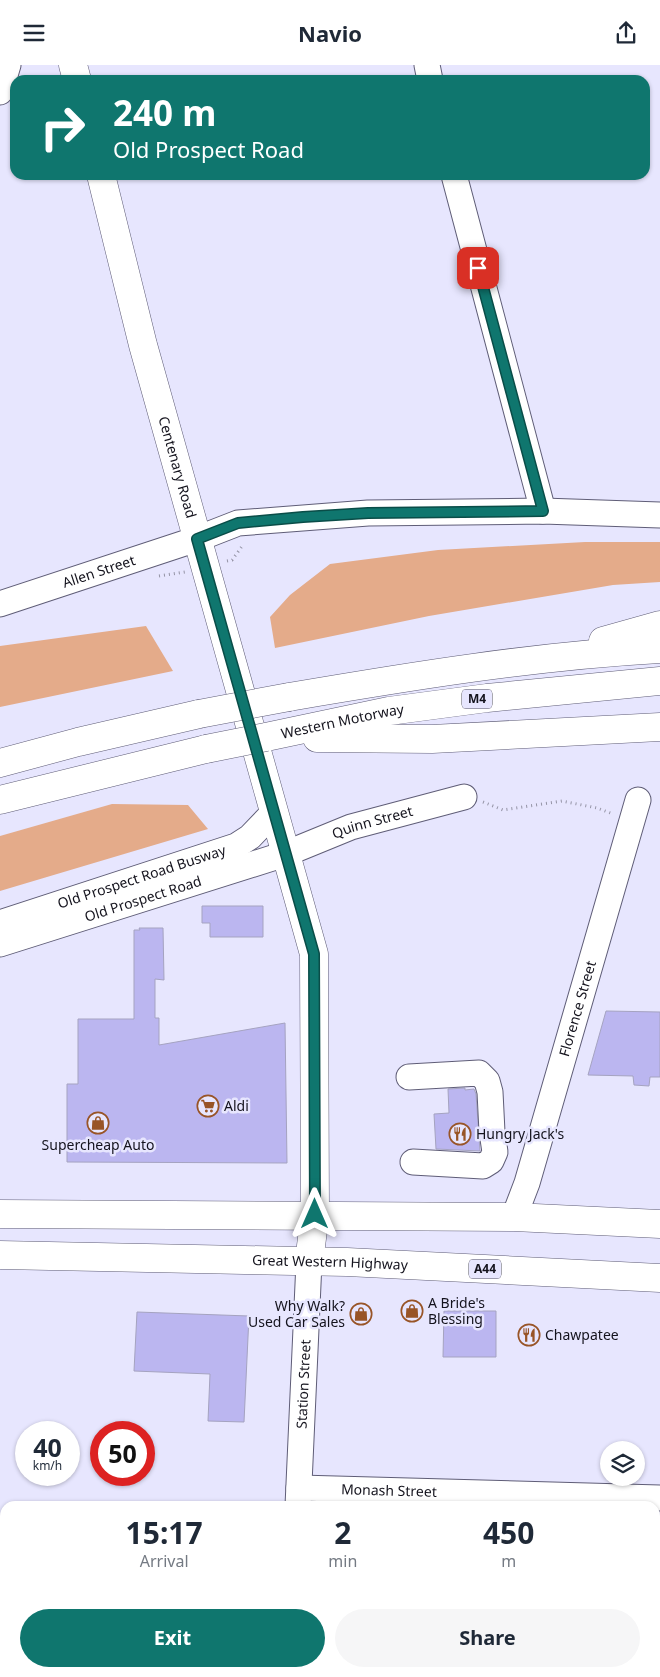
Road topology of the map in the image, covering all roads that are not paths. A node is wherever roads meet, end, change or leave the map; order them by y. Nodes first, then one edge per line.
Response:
1 (8, 65) edge
2 (0, 92) edge
3 (102, 180) edge
4 (455, 180) edge
5 (543, 511) junction
6 (660, 515) edge
7 (197, 539) junction
8 (0, 604) edge
9 (660, 625) edge
10 (660, 649) edge
11 (536, 659) junction
12 (660, 681) edge
13 (660, 727) edge
14 (298, 735) junction
15 (0, 763) edge
16 (464, 797) road end
17 (0, 800) edge
18 (635, 811) road end
19 (273, 813) junction
20 (285, 854) junction
21 (0, 923) edge
22 (0, 944) edge
23 (409, 1077) dead end
24 (413, 1162) dead end
25 (0, 1214) edge
26 (315, 1214) junction
27 (514, 1217) junction
28 (660, 1225) edge
29 (0, 1255) edge
30 (309, 1261) junction
31 (660, 1278) edge
32 (298, 1497) edge
33 (660, 1498) edge

1 - 2 street
3 - 7 main road, Centenary Road
4 - 5 street
5 - 6 street
5 - 7 street
7 - 8 street, Allen Street
7 - 19 main road, Centenary Road
9 - 11 main road
10 - 11 main road, M4
11 - 15 main road, M4, bridge
12 - 14 main road, Western Motorway / M4
13 - 14 main road
14 - 17 main road, Western Motorway, bridge
16 - 20 street, Quinn Street
18 - 27 street, Florence Street
19 - 20 main road, Centenary Road
19 - 21 street, Old Prospect Road Busway
20 - 22 street, Old Prospect Road
20 - 26 main road, Centenary Road
23 - 24 street
25 - 26 main road
26 - 27 main road
26 - 30 main road, Centenary Road
27 - 28 main road
29 - 30 main road, Great Western Highway / A44
30 - 31 main road, Great Western Highway / A44
30 - 32 street, Station Street
32 - 33 street, Monash Street

